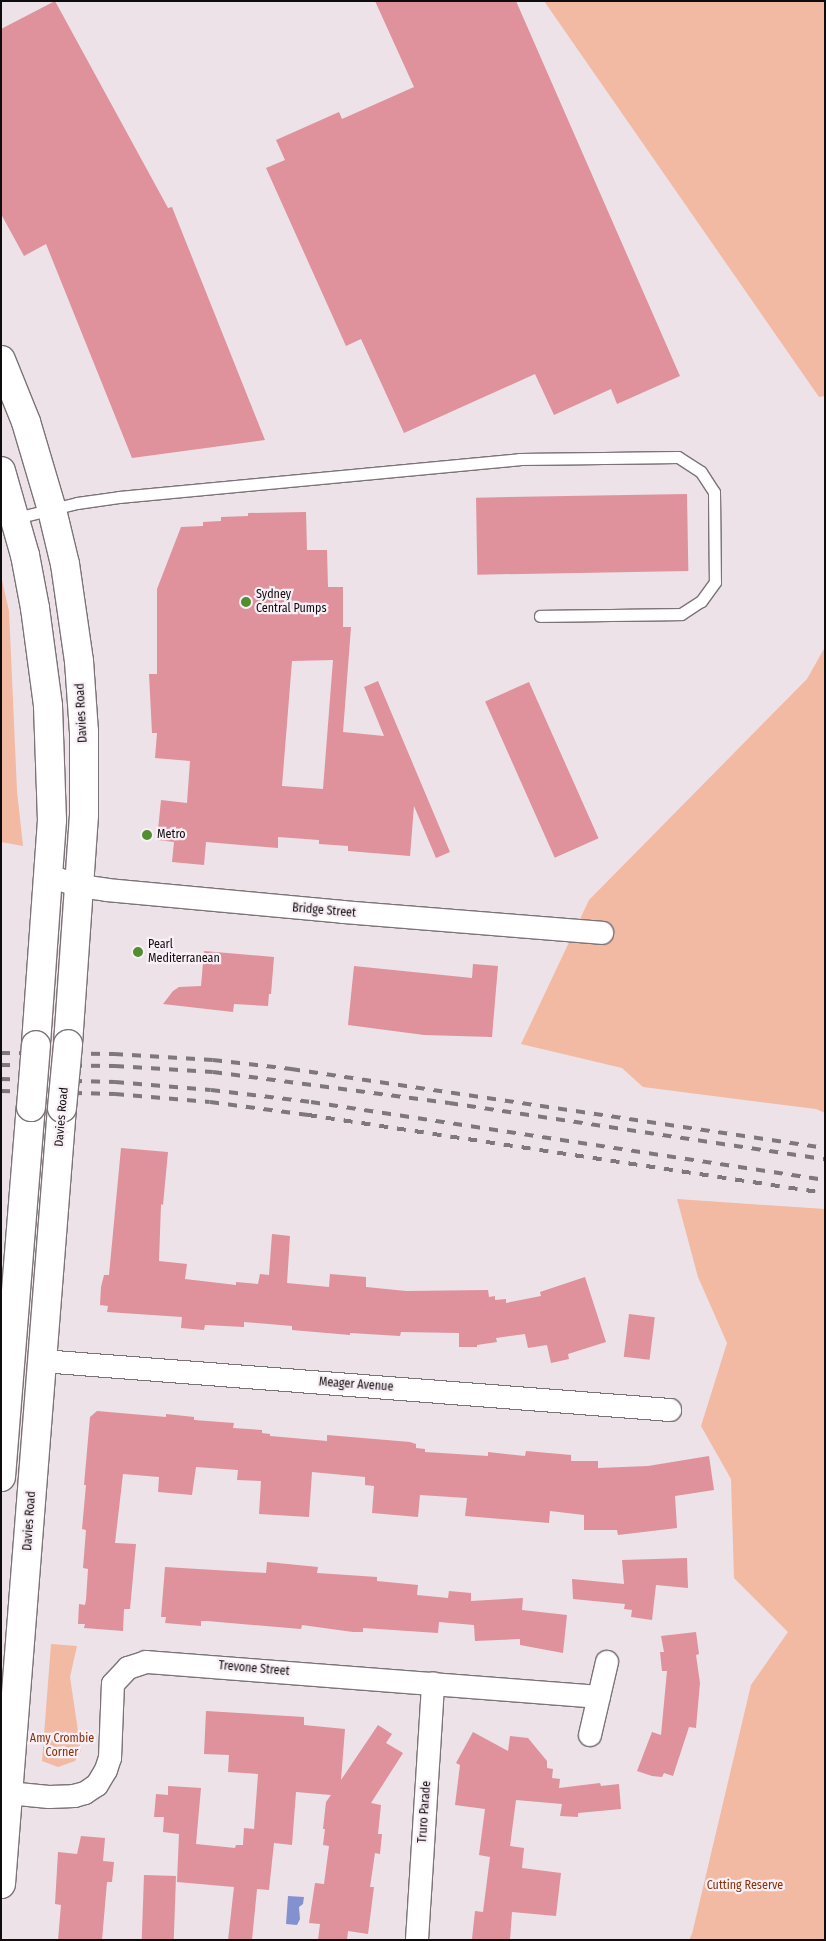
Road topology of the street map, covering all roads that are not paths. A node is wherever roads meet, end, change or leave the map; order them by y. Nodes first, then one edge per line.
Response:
1 (1, 360) edge
2 (1, 470) edge
3 (52, 510) junction
4 (16, 518) junction
5 (540, 616) dead end
6 (49, 876) junction
7 (80, 886) junction
8 (602, 933) dead end
9 (42, 1361) junction
10 (7, 1401) junction
11 (670, 1410) dead end
12 (1, 1477) edge
13 (607, 1662) dead end
14 (433, 1684) junction
15 (599, 1697) junction
16 (590, 1735) dead end
17 (8, 1793) junction
18 (1, 1884) edge
19 (417, 1940) edge

1 - 3 highway, Davies Road
2 - 4 highway
3 - 4 lane
3 - 5 lane
3 - 7 highway, Davies Road
4 - 6 highway
6 - 7 street, Bridge Street
6 - 10 highway, bridge
7 - 8 street, Bridge Street
7 - 9 highway, Davies Road, bridge
9 - 10 highway
9 - 11 street, Meager Avenue
9 - 17 highway, Davies Road
10 - 12 highway
13 - 15 street
14 - 15 street, Trevone Street
14 - 17 street, Trevone Street
14 - 19 street, Truro Parade
15 - 16 street
17 - 18 highway, Davies Road

